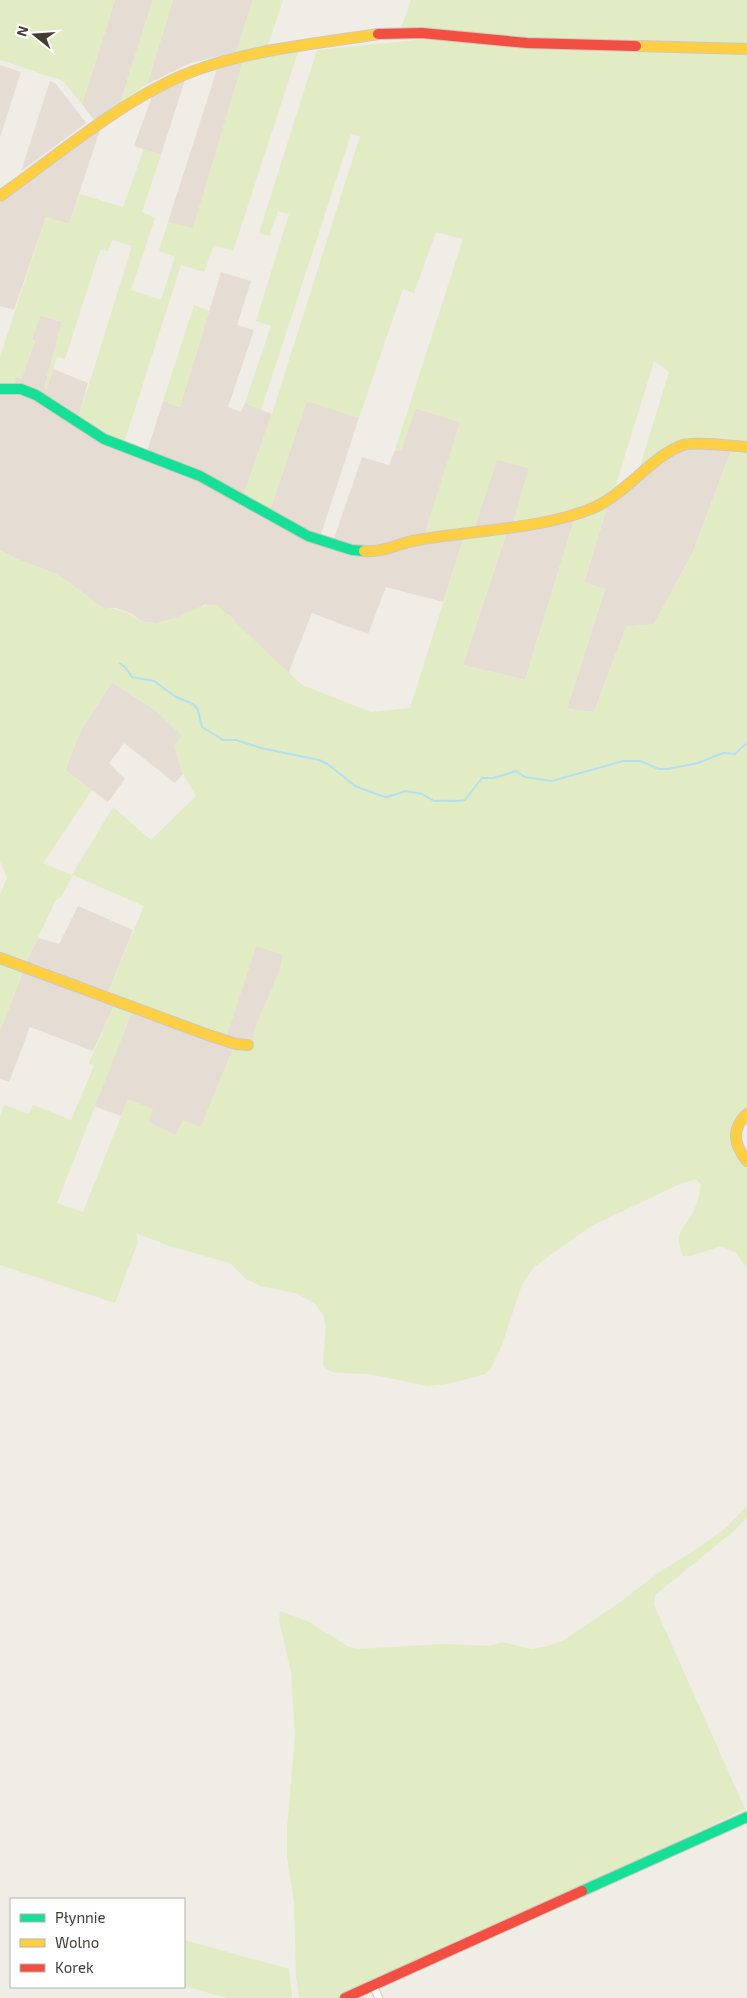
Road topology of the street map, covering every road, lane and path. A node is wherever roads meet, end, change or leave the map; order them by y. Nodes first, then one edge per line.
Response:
1 (747, 49) edge
2 (0, 196) edge
3 (0, 388) edge
4 (747, 447) edge
5 (0, 958) edge
6 (248, 1045) dead end
7 (747, 1114) edge
8 (747, 1161) edge
9 (747, 1817) edge
10 (373, 1986) junction
11 (345, 1998) edge
12 (379, 1998) edge

1 - 2 street
3 - 4 street
5 - 6 street
7 - 8 street
9 - 10 street
10 - 11 street
10 - 12 street

